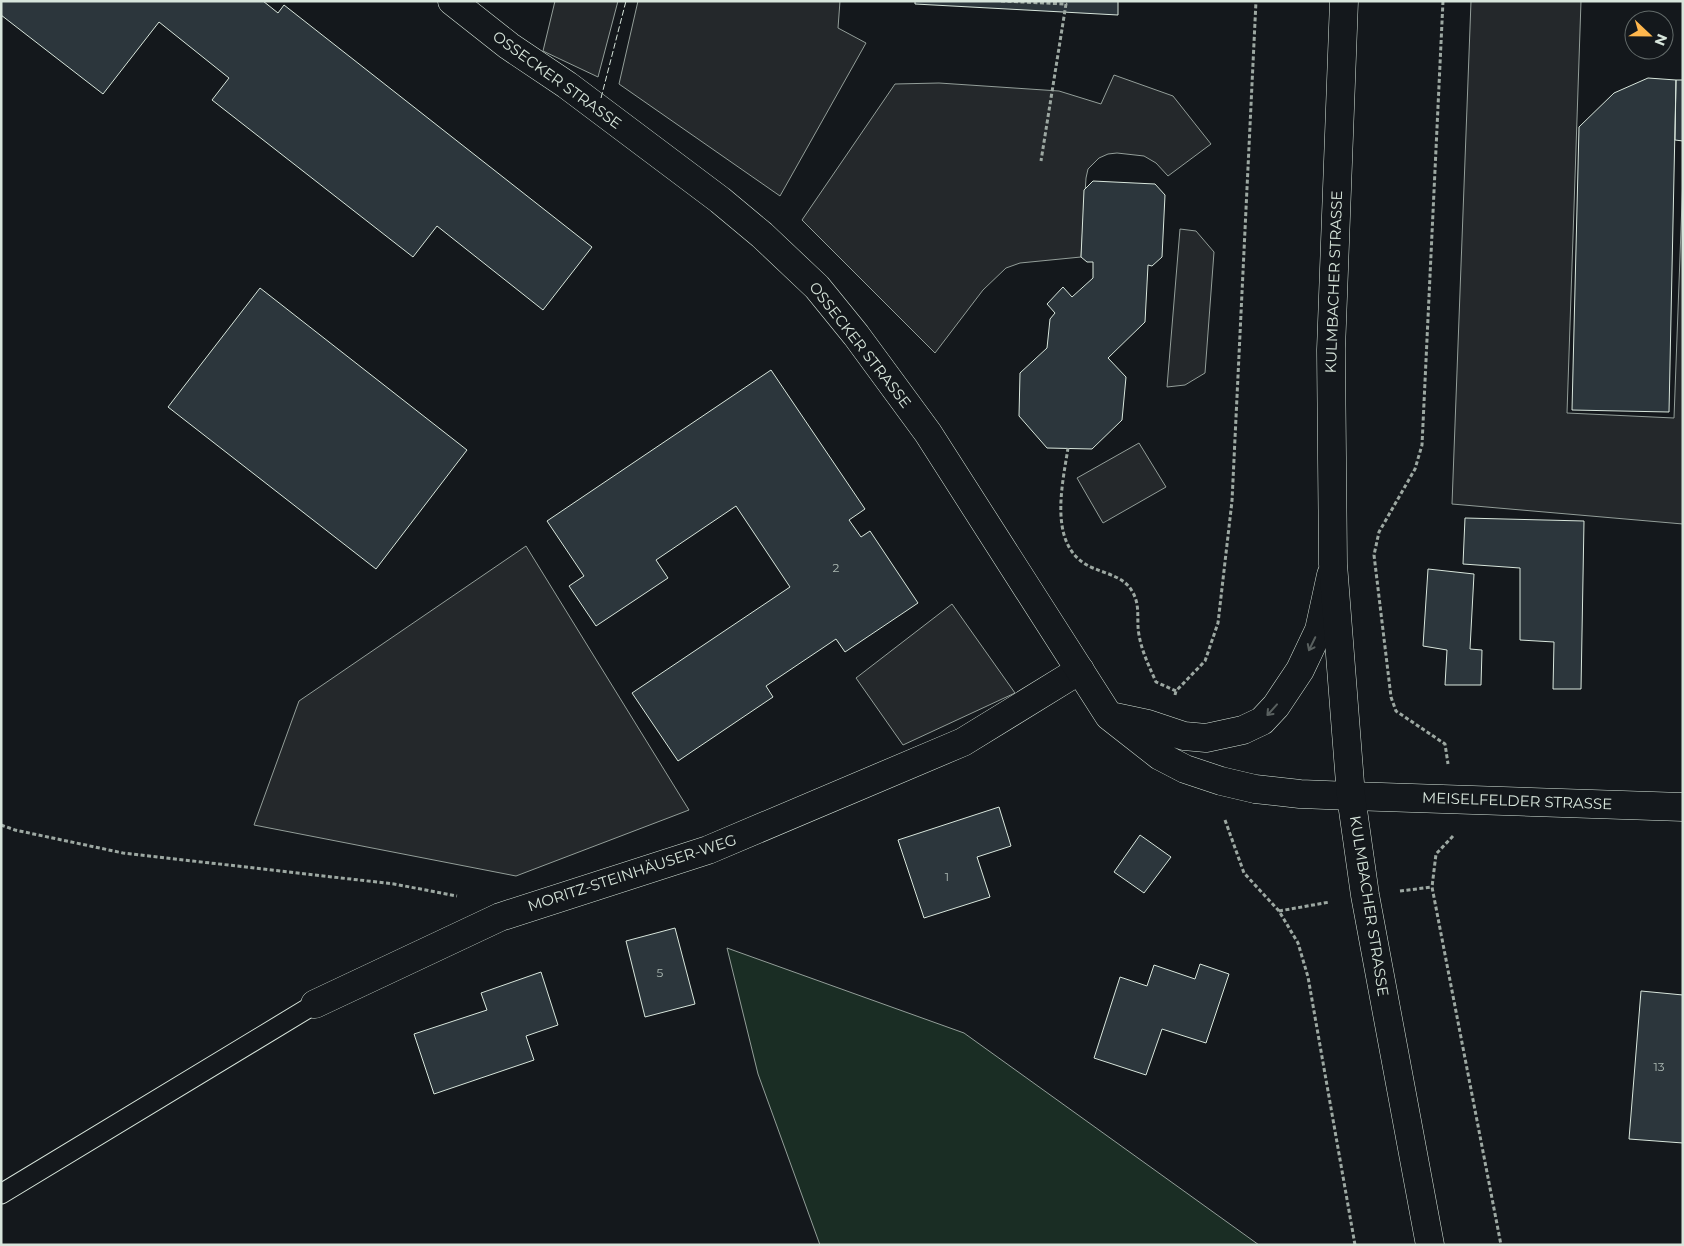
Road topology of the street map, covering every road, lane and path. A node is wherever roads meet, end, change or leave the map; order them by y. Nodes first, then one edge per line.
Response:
1 (452, 1) edge
2 (1001, 1) edge
3 (1256, 1) edge
4 (1344, 1) edge
5 (1443, 1) edge
6 (1041, 162) dead end
7 (1068, 448) dead end
8 (1333, 564) junction
9 (1080, 670) junction
10 (1176, 691) junction
11 (1109, 716) junction
12 (1163, 729) junction
13 (1351, 796) junction
14 (1454, 798) junction
15 (1683, 807) edge
16 (1224, 815) dead end
17 (1, 825) edge
18 (500, 916) junction
19 (314, 1004) joint
20 (1, 1194) edge
21 (1355, 1245) edge
22 (1430, 1245) edge
23 (1501, 1245) edge

1 - 9 street, OSSECKER STRASSE
2 - 6 path
3 - 10 path
4 - 8 street, KULMBACHER STRASSE
5 - 14 path
7 - 10 path
8 -> 12 street, KULMBACHER STRASSE
8 - 13 street, KULMBACHER STRASSE
9 - 11 street, OSSECKER STRASSE
9 - 18 street, MORITZ-STEINHÄUSER-WEG
10 - 12 path
11 - 12 street
11 - 13 street, OSSECKER STRASSE
13 - 14 street, MEISELFELDER STRASSE
13 - 22 street, KULMBACHER STRASSE
14 - 15 street, MEISELFELDER STRASSE
14 - 23 path
16 - 21 path
17 - 18 path
18 - 19 street, MORITZ-STEINHÄUSER-WEG
19 - 20 lane

